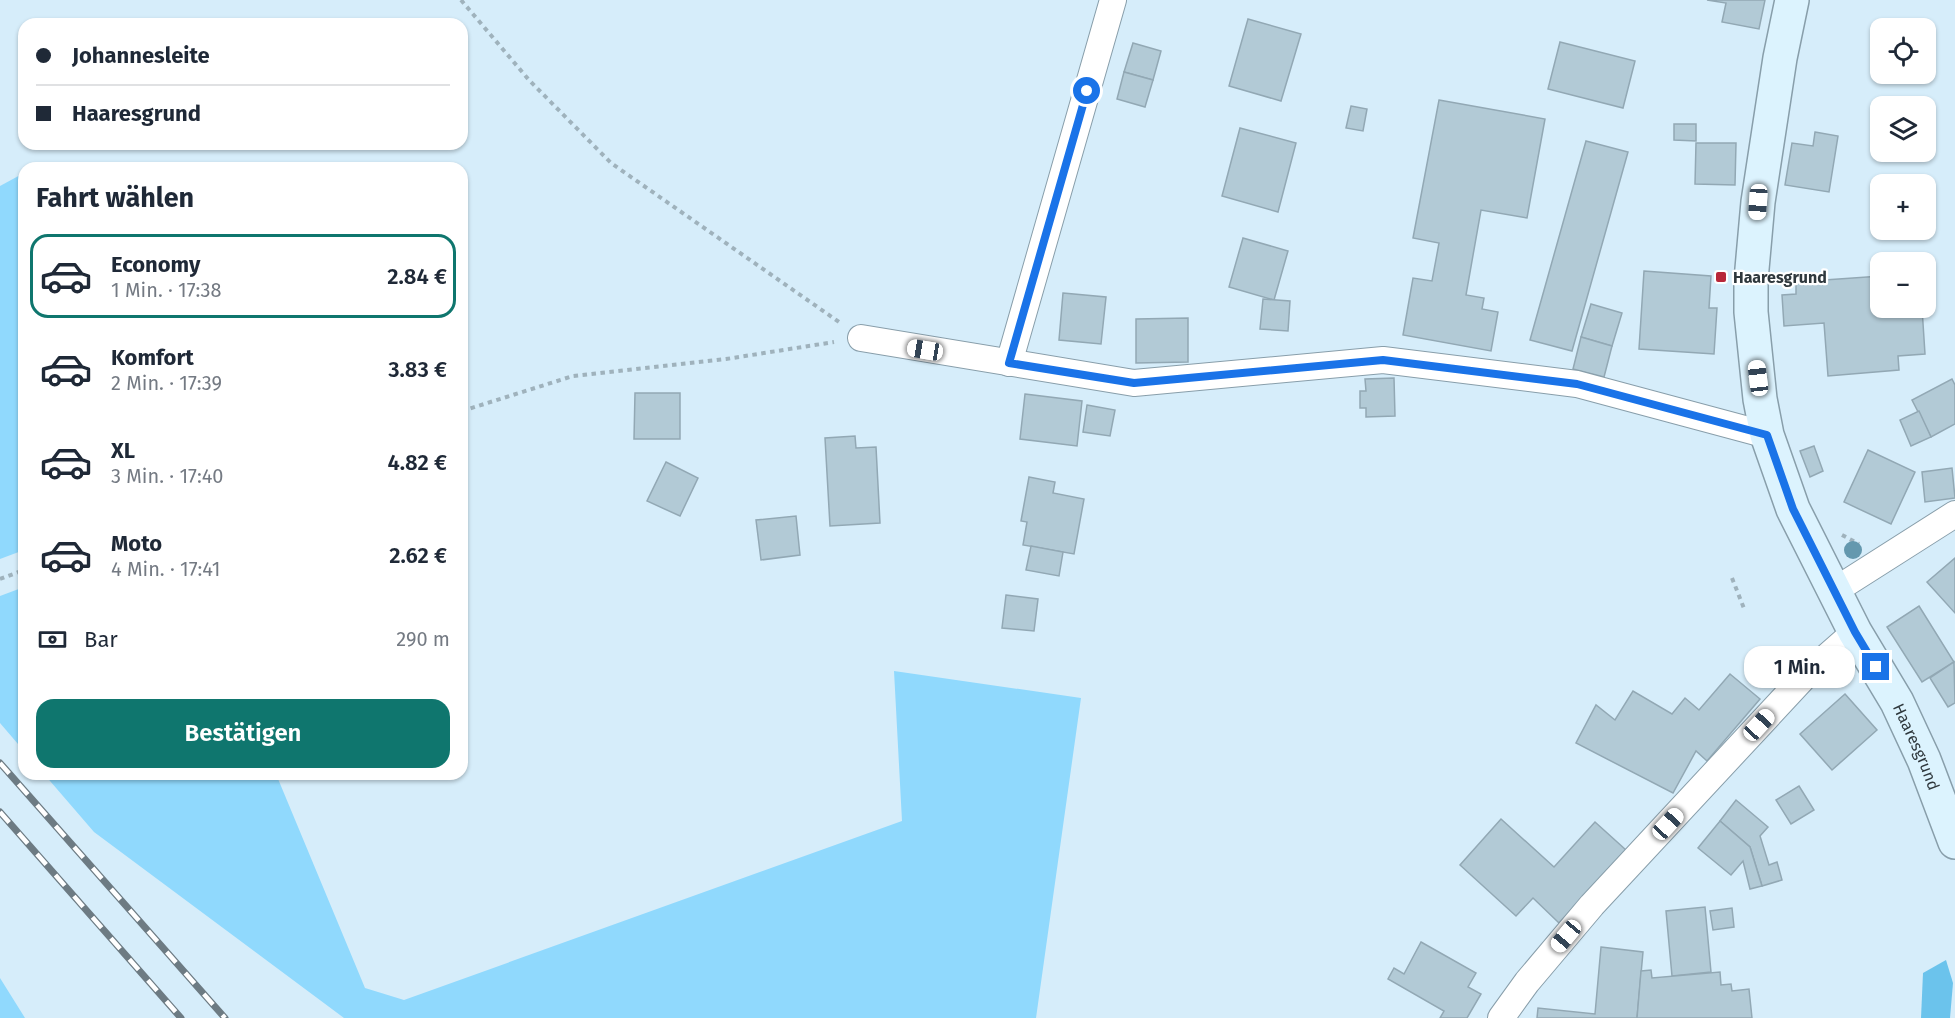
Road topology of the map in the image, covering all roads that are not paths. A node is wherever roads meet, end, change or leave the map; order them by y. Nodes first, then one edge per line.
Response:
1 (1113, 0) edge
2 (1792, 0) edge
3 (861, 338) road end
4 (1009, 363) junction
5 (1767, 435) junction
6 (1955, 514) edge
7 (1834, 591) junction
8 (1855, 632) junction
9 (1955, 842) edge
10 (1501, 1018) edge

1 - 4 street
2 - 5 street, Haaresgrund
3 - 4 street
4 - 5 street
5 - 7 street, Haaresgrund
6 - 7 street
7 - 8 street, Haaresgrund
8 - 9 street, Haaresgrund
8 - 10 street

